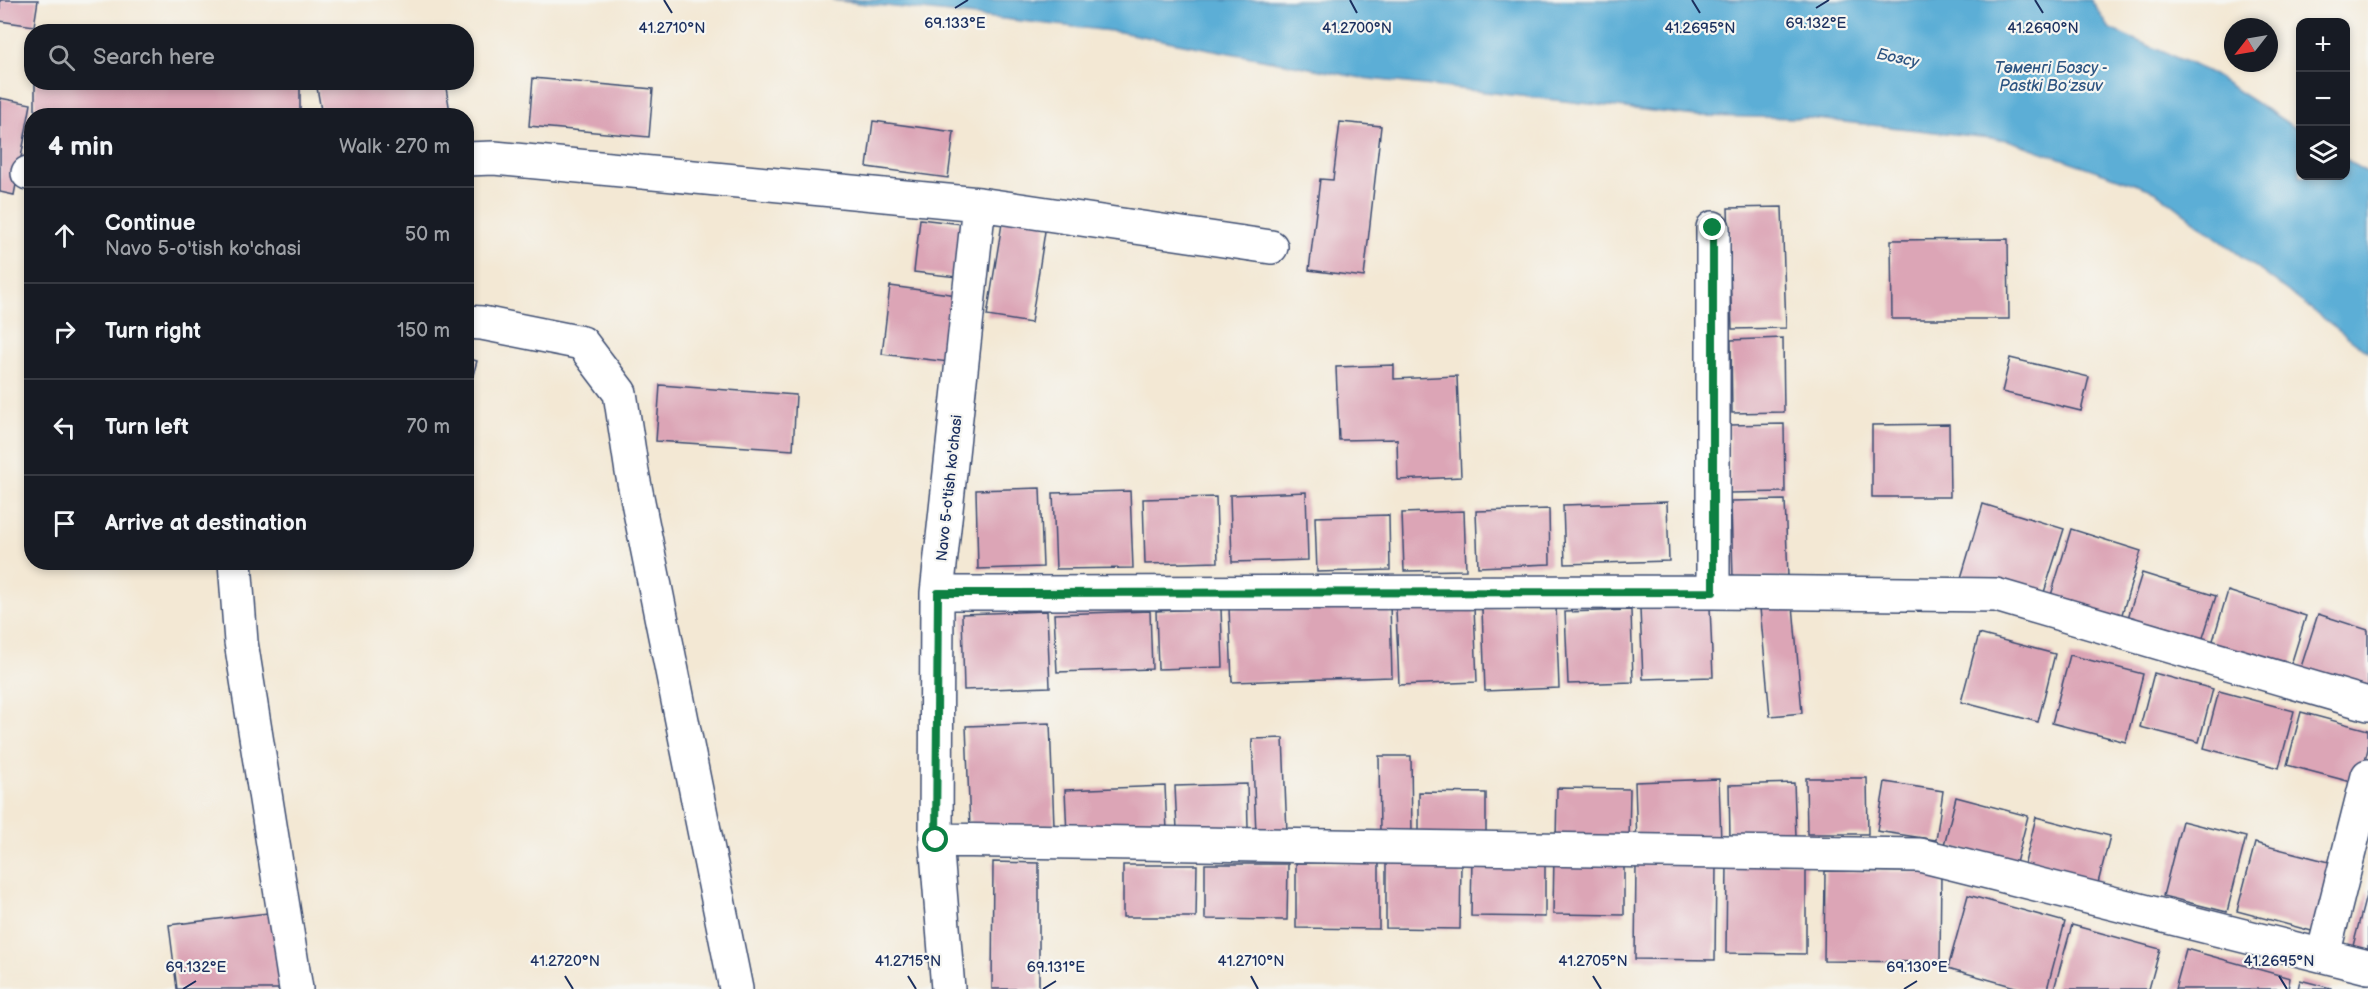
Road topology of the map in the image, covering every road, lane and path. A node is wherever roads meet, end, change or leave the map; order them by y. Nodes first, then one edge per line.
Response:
1 (474, 159) edge
2 (979, 204) junction
3 (1713, 228) dead end
4 (1271, 247) dead end
5 (474, 322) edge
6 (236, 570) edge
7 (1713, 592) junction
8 (938, 593) junction
9 (2368, 704) edge
10 (2368, 776) edge
11 (936, 840) junction
12 (2323, 955) junction
13 (2368, 967) edge
14 (296, 989) edge
15 (736, 989) edge
16 (948, 989) edge

1 - 2 street
2 - 4 street
2 - 8 street, Navo 5-o'tish ko'chasi
3 - 7 street
5 - 15 street
6 - 14 street
7 - 8 street
7 - 9 street
8 - 11 street, Navo 5-o'tish ko'chasi
10 - 12 street
11 - 12 street
11 - 16 street, Navo 5-o'tish ko'chasi
12 - 13 street

